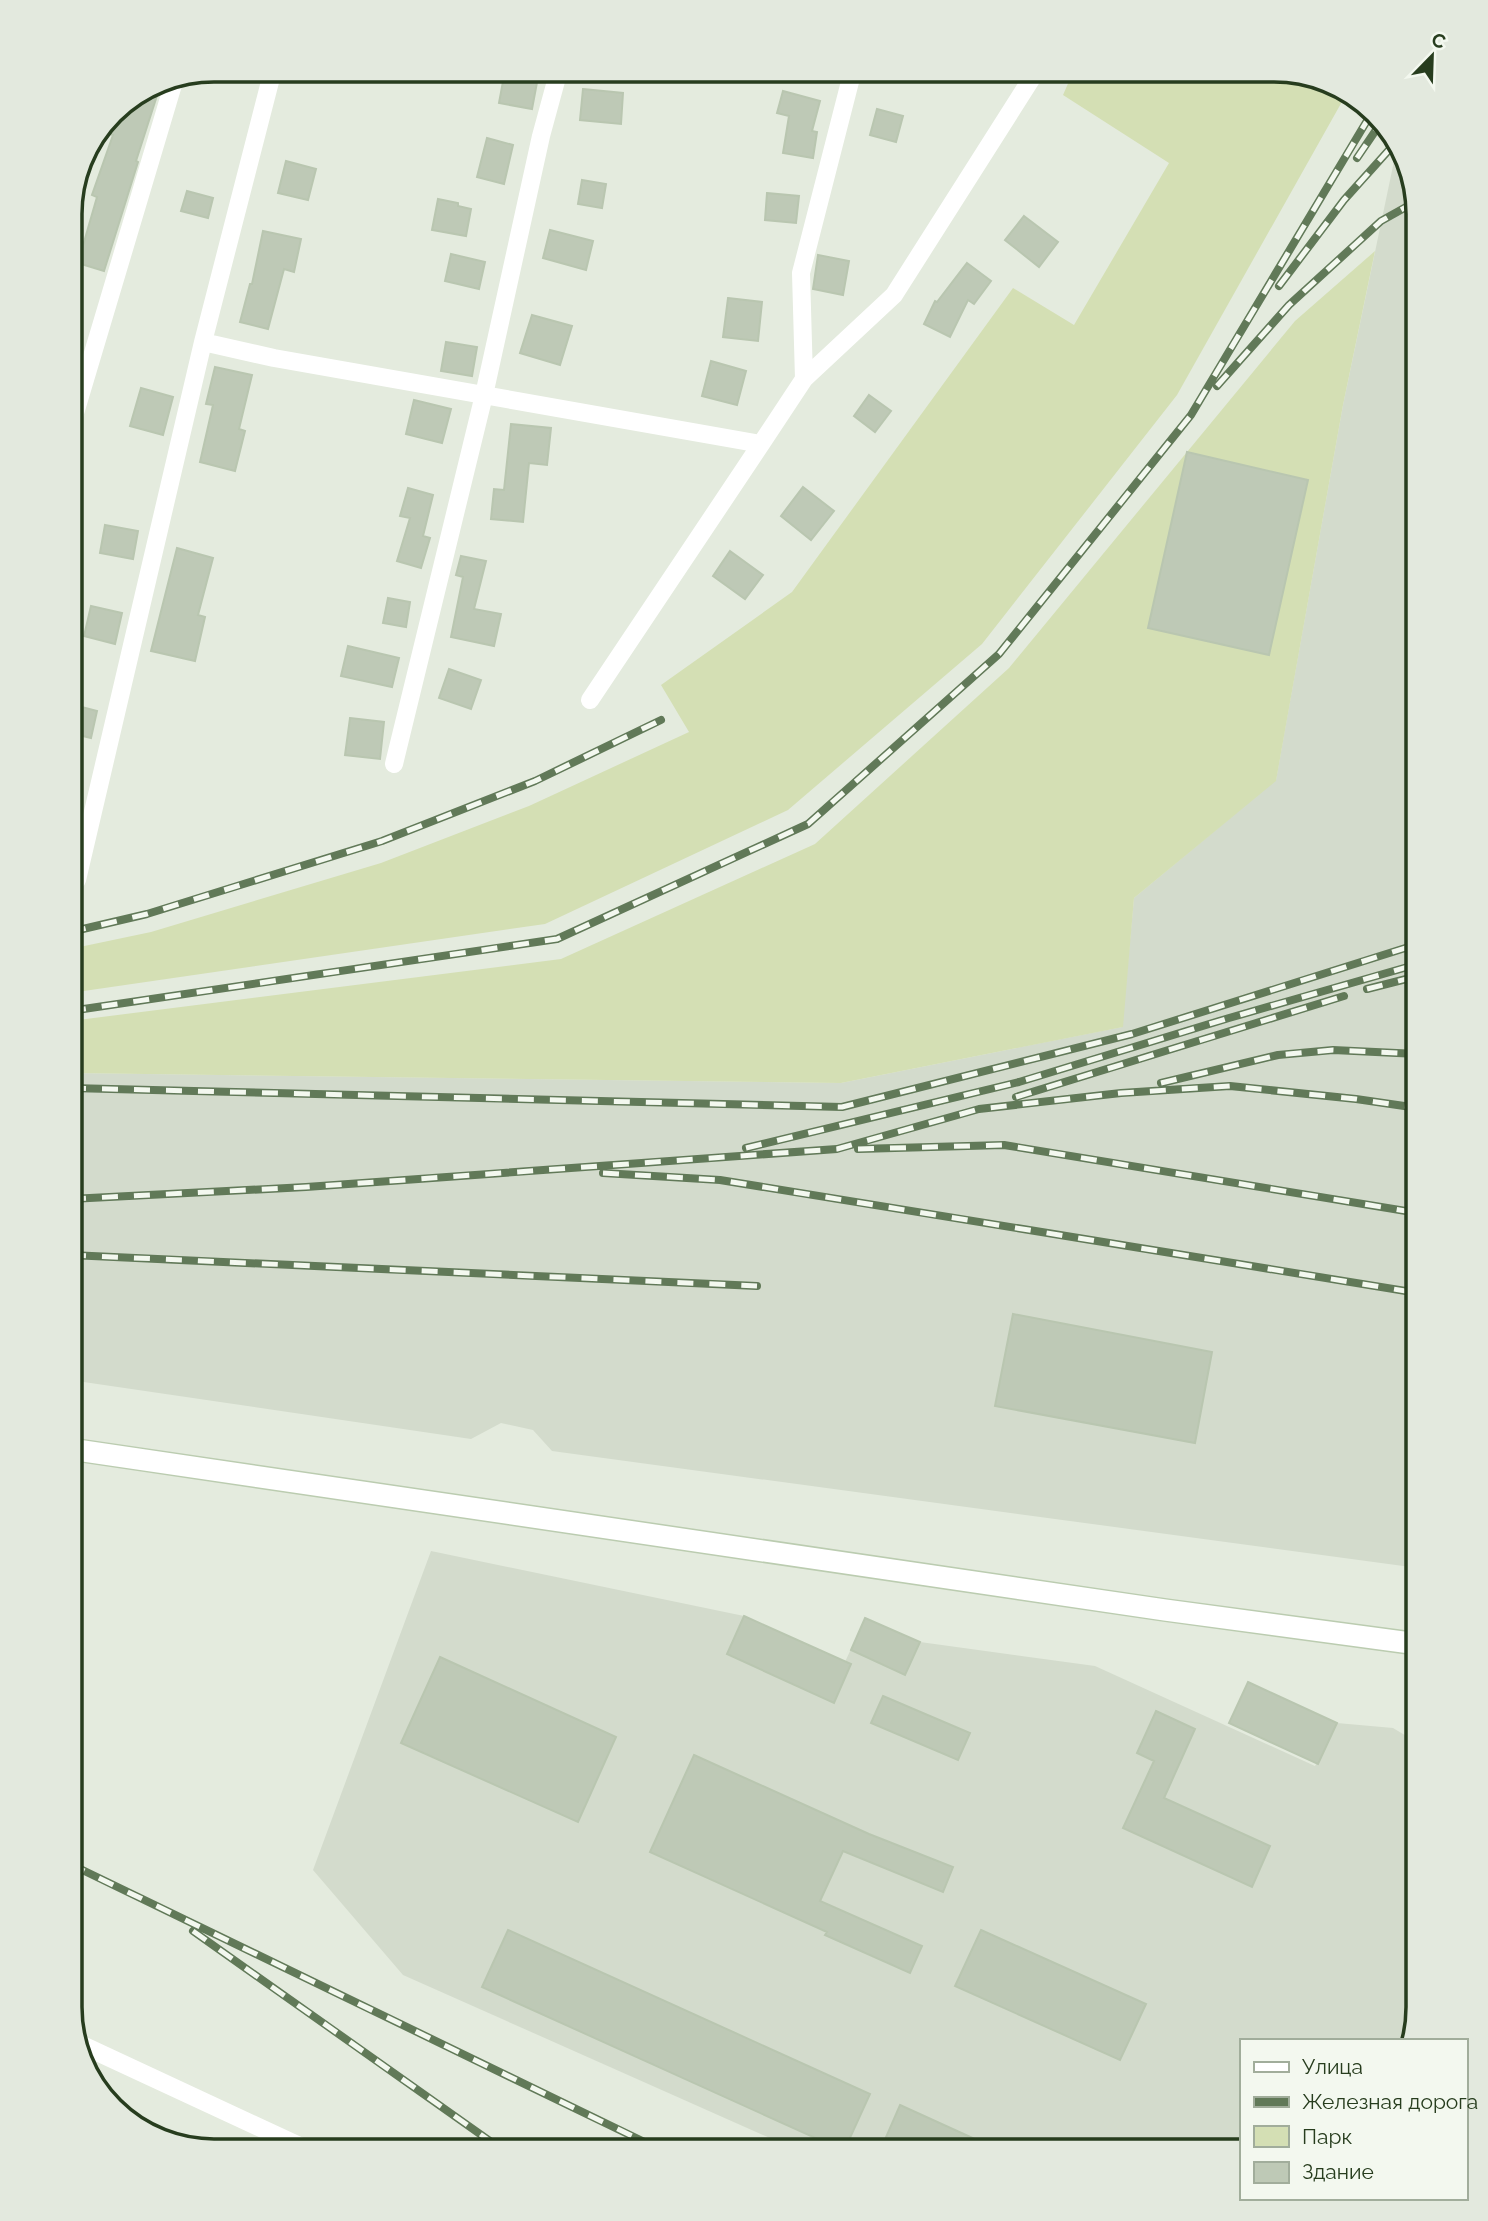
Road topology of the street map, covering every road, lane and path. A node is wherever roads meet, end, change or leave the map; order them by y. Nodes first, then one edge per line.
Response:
1 (270, 82) edge
2 (556, 82) edge
3 (850, 83) edge
4 (1029, 83) edge
5 (172, 89) edge
6 (203, 342) junction
7 (804, 379) junction
8 (83, 387) edge
9 (484, 395) junction
10 (761, 444) junction
11 (590, 700) dead end
12 (394, 764) dead end
13 (83, 856) edge
14 (82, 1452) edge
15 (1406, 1641) edge
16 (89, 2048) edge
17 (282, 2138) edge

1 - 6 street
2 - 9 street
3 - 7 street
4 - 7 street
5 - 8 street
6 - 9 street
6 - 13 street
7 - 10 street
9 - 10 street
9 - 12 street
10 - 11 street
14 - 15 street
16 - 17 street

